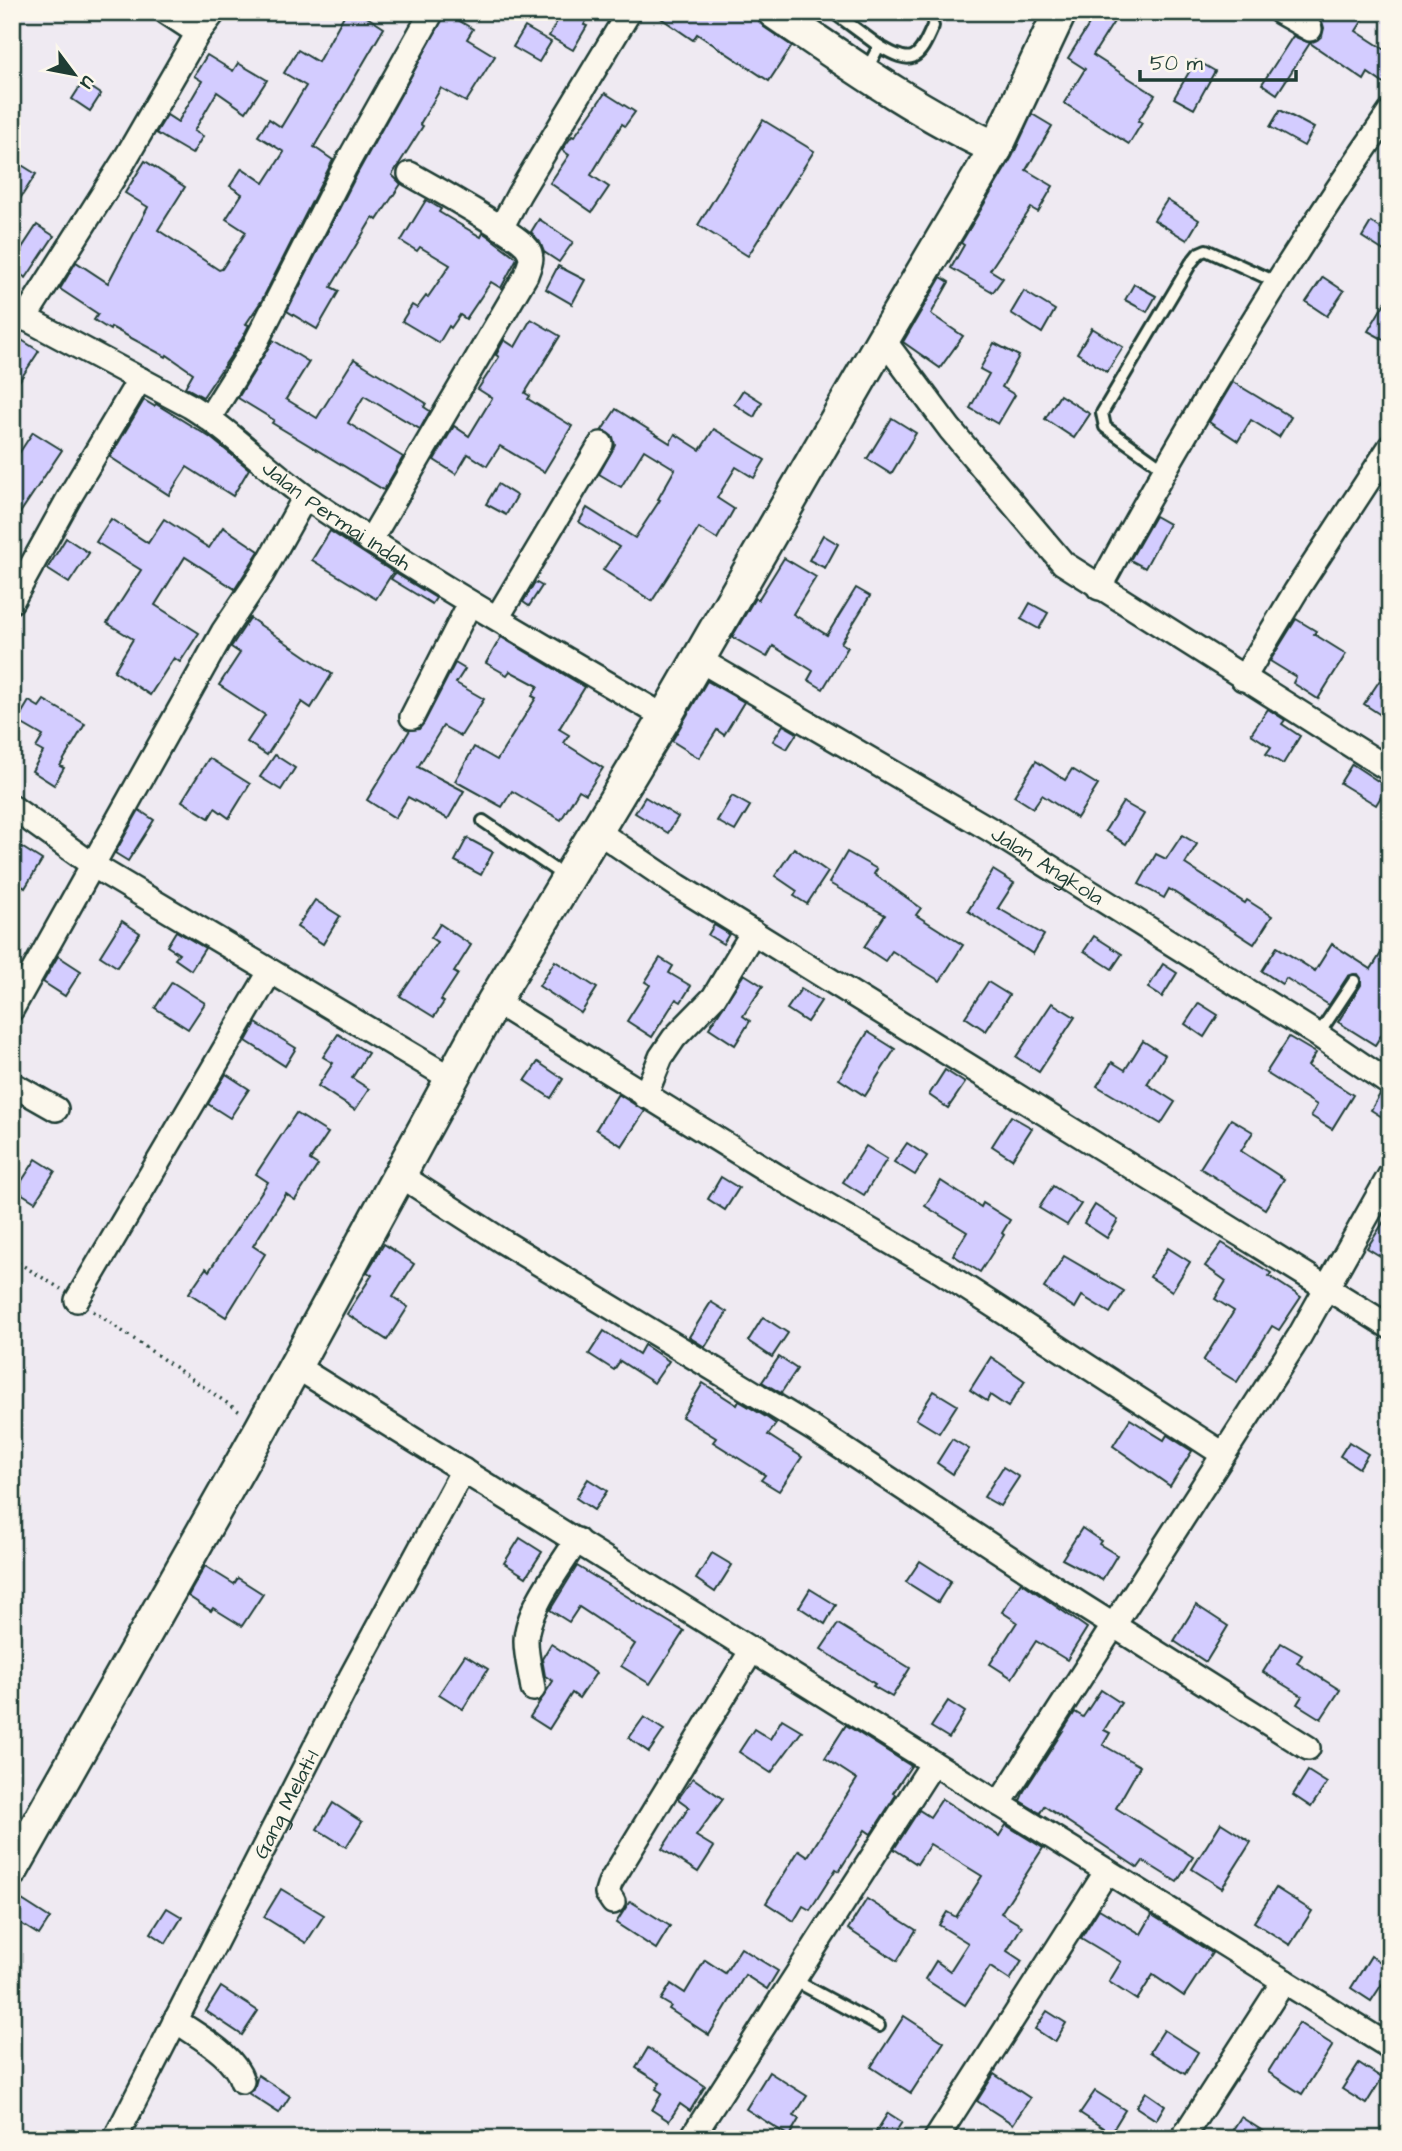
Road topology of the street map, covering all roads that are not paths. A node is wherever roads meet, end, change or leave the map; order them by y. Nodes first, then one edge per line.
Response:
1 (166, 12) edge
2 (214, 12) edge
3 (432, 12) edge
4 (629, 12) edge
5 (774, 12) edge
6 (833, 12) edge
7 (1060, 12) edge
8 (1280, 12) edge
9 (933, 26) dead end
10 (1310, 29) dead end
11 (198, 33) junction
12 (871, 60) junction
13 (1390, 111) edge
14 (996, 148) junction
15 (410, 174) dead end
16 (501, 228) junction
17 (1278, 283) junction
18 (18, 315) edge
19 (883, 339) junction
20 (140, 379) junction
21 (209, 418) junction
22 (601, 444) dead end
23 (1390, 447) edge
24 (1164, 469) junction
25 (305, 497) junction
26 (370, 541) junction
27 (1099, 588) junction
28 (12, 601) edge
29 (470, 603) junction
30 (497, 618) junction
31 (698, 659) junction
32 (1243, 679) junction
33 (412, 717) dead end
34 (665, 717) junction
35 (1388, 765) edge
36 (12, 807) edge
37 (483, 821) dead end
38 (597, 831) junction
39 (94, 866) junction
40 (567, 877) junction
41 (753, 932) junction
42 (270, 972) junction
43 (1354, 981) dead end
44 (494, 1001) junction
45 (12, 1009) edge
46 (1318, 1035) junction
47 (452, 1079) junction
48 (12, 1084) edge
49 (1390, 1084) edge
50 (645, 1096) junction
51 (55, 1109) dead end
52 (400, 1175) junction
53 (1390, 1175) edge
54 (1329, 1287) junction
55 (77, 1300) road end
56 (1390, 1327) edge
57 (295, 1366) junction
58 (1223, 1454) junction
59 (463, 1470) junction
60 (577, 1540) junction
61 (1112, 1625) junction
62 (752, 1650) junction
63 (533, 1689) dead end
64 (1308, 1748) dead end
65 (933, 1763) junction
66 (999, 1804) junction
67 (12, 1870) edge
68 (1107, 1871) junction
69 (613, 1902) dead end
70 (794, 1980) junction
71 (1284, 1981) junction
72 (175, 2020) junction
73 (879, 2026) dead end
74 (1390, 2047) edge
75 (242, 2081) dead end
76 (115, 2139) edge
77 (691, 2139) edge
78 (936, 2139) edge
79 (1182, 2139) edge

1 - 11 street
2 - 11 street
3 - 21 street
4 - 16 street
5 - 12 street
6 - 12 lane
7 - 14 street
8 - 10 street
9 - 12 lane
11 - 18 street
12 - 14 street
13 - 17 street
14 - 19 street
15 - 16 street
16 - 26 street
17 - 24 street
17 - 24 lane
18 - 20 street, Jalan Permai Indah
19 - 27 street
19 - 31 street
20 - 21 street, Jalan Permai Indah
20 - 28 street
21 - 25 street, Jalan Permai Indah
22 - 30 street
23 - 32 street
24 - 27 street
25 - 26 street, Jalan Permai Indah
25 - 39 street
26 - 29 street, Jalan Permai Indah
27 - 32 street
29 - 30 street, Jalan Permai Indah
29 - 33 street
30 - 34 street, Jalan Permai Indah
31 - 34 street
31 - 46 street, Jalan Angkola
32 - 35 street
34 - 38 street
36 - 39 street
37 - 40 lane
38 - 40 street
38 - 41 street
39 - 42 street
39 - 45 street
40 - 44 street
41 - 50 street
41 - 54 street
42 - 47 street
42 - 55 street
43 - 46 lane
44 - 47 street
44 - 50 street
46 - 49 street, Jalan Angkola
47 - 52 street
48 - 51 street
50 - 58 street
52 - 57 street
52 - 61 street
53 - 54 street
54 - 56 street
54 - 58 street
57 - 59 street
57 - 67 street
58 - 61 street
59 - 60 street
59 - 72 street, Gang Melati-1
60 - 62 street
60 - 63 street
61 - 64 street
61 - 66 street
62 - 65 street
62 - 69 street
65 - 66 street
65 - 70 street
66 - 68 street
68 - 71 street
68 - 78 street
70 - 73 lane
70 - 77 street
71 - 74 street
71 - 79 street
72 - 75 street
72 - 76 street, Gang Melati-1

